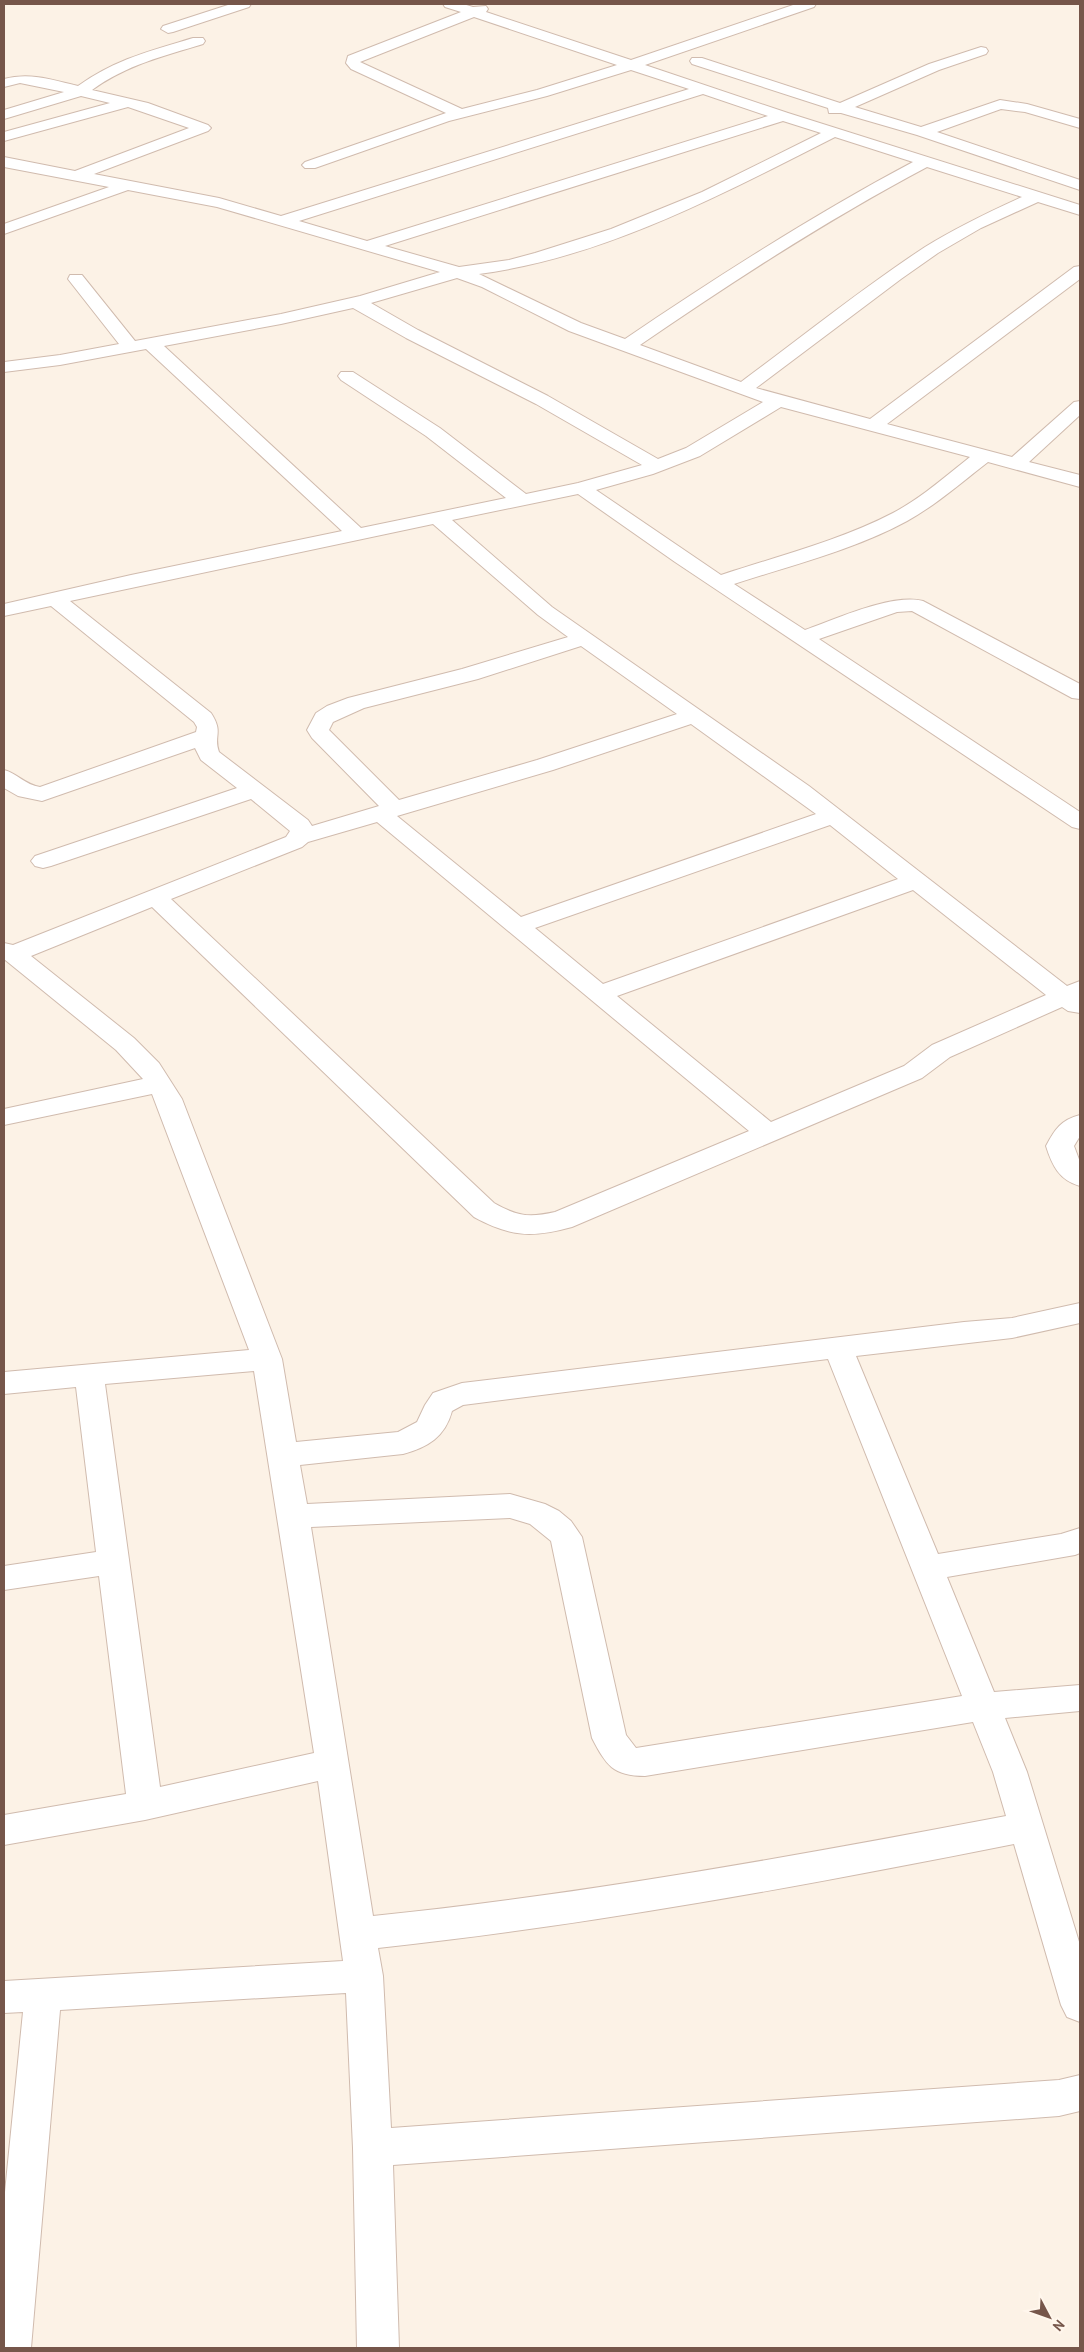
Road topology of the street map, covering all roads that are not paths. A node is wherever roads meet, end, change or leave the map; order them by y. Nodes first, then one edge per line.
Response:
1 (244, 4) edge
2 (450, 4) edge
3 (497, 4) edge
4 (809, 4) edge
5 (474, 12) junction
6 (168, 29) dead end
7 (198, 41) dead end
8 (981, 52) dead end
9 (697, 61) dead end
10 (631, 64) junction
11 (4, 83) edge
12 (704, 89) junction
13 (82, 92) junction
14 (126, 102) junction
15 (841, 108) junction
16 (461, 114) junction
17 (4, 115) edge
18 (783, 116) junction
19 (802, 122) junction
20 (1080, 124) edge
21 (834, 132) junction
22 (922, 132) junction
23 (4, 137) edge
24 (926, 161) junction
25 (4, 162) edge
26 (310, 165) dead end
27 (31, 167) junction
28 (75, 176) junction
29 (4, 177) edge
30 (1080, 185) edge
31 (127, 186) junction
32 (1037, 196) junction
33 (1080, 210) edge
34 (282, 221) junction
35 (4, 228) edge
36 (370, 246) junction
37 (1080, 271) edge
38 (458, 272) junction
39 (76, 279) dead end
40 (356, 302) junction
41 (150, 343) junction
42 (627, 346) junction
43 (131, 347) junction
44 (4, 367) edge
45 (346, 376) dead end
46 (743, 389) junction
47 (778, 401) junction
48 (1080, 406) edge
49 (873, 426) junction
50 (984, 456) junction
51 (1015, 464) junction
52 (658, 466) junction
53 (1080, 481) edge
54 (581, 488) junction
55 (523, 501) junction
56 (438, 519) junction
57 (357, 535) junction
58 (719, 582) junction
59 (54, 598) junction
60 (4, 610) edge
61 (803, 638) junction
62 (583, 639) junction
63 (1080, 694) edge
64 (693, 716) junction
65 (207, 736) junction
66 (4, 776) edge
67 (254, 790) junction
68 (387, 811) junction
69 (834, 816) junction
70 (1080, 822) edge
71 (300, 837) junction
72 (43, 861) dead end
73 (917, 880) junction
74 (156, 898) junction
75 (517, 926) junction
76 (8, 952) edge
77 (598, 994) junction
78 (1075, 998) edge
79 (159, 1084) junction
80 (4, 1117) edge
81 (1080, 1124) edge
82 (768, 1134) junction
83 (1080, 1178) edge
84 (1080, 1313) edge
85 (838, 1348) junction
86 (267, 1359) junction
87 (90, 1375) junction
88 (4, 1383) edge
89 (283, 1455) junction
90 (293, 1516) junction
91 (1080, 1540) edge
92 (114, 1562) junction
93 (927, 1568) junction
94 (4, 1578) edge
95 (1080, 1698) edge
96 (984, 1706) junction
97 (334, 1763) junction
98 (145, 1805) junction
99 (1027, 1827) junction
100 (4, 1830) edge
101 (358, 1934) junction
102 (364, 1976) junction
103 (43, 1994) junction
104 (4, 1997) edge
105 (1080, 2005) edge
106 (1080, 2093) edge
107 (373, 2148) junction
108 (10, 2348) edge
109 (378, 2348) edge

1 - 6 street
2 - 5 street
3 - 5 street
4 - 10 street
5 - 10 street
5 - 16 street
7 - 13 street
8 - 15 street
9 - 15 street
10 - 12 street
10 - 16 street
11 - 13 street
12 - 18 street
12 - 34 street
13 - 14 street
13 - 17 street
14 - 23 street
14 - 28 street
15 - 19 street
15 - 22 street
16 - 26 street
18 - 19 street
18 - 36 street
19 - 21 street
20 - 22 street
21 - 24 street
21 - 38 street
22 - 30 street
24 - 32 street
24 - 42 street
25 - 27 street
27 - 28 street
27 - 29 street
28 - 31 street
31 - 34 street
31 - 35 street
32 - 33 street
32 - 46 street
34 - 36 street
36 - 38 street
37 - 49 street
38 - 40 street
38 - 42 street
39 - 43 street
40 - 41 street
40 - 52 street
41 - 43 street
41 - 57 street
42 - 46 street
43 - 44 street
45 - 55 street
46 - 47 street
47 - 49 street
47 - 52 street
48 - 51 street
49 - 50 street
50 - 51 street
50 - 58 street
51 - 53 street
52 - 54 street
54 - 55 street
54 - 58 street
55 - 56 street
56 - 57 street
56 - 62 street
57 - 59 street
58 - 61 street
59 - 60 street
59 - 65 street
61 - 63 street
61 - 70 street
62 - 64 street
62 - 68 street
64 - 68 street
64 - 69 street
65 - 66 street
65 - 67 street
67 - 71 street
67 - 72 street
68 - 71 street
68 - 75 street
69 - 73 street
69 - 75 street
71 - 74 street
73 - 77 street
73 - 78 street
74 - 76 street
74 - 82 street
75 - 77 street
76 - 79 street
77 - 82 street
78 - 82 street
79 - 80 street
79 - 86 street
81 - 83 street
84 - 85 street
85 - 89 street
85 - 93 street
86 - 87 street
86 - 89 street
87 - 88 street
87 - 92 street
89 - 90 street
90 - 96 street
90 - 97 street
91 - 93 street
92 - 94 street
92 - 98 street
93 - 96 street
95 - 96 street
96 - 99 street
97 - 98 street
97 - 101 street
98 - 100 street
99 - 101 street
99 - 105 street
101 - 102 street
102 - 103 street
102 - 107 street
103 - 104 street
103 - 108 street
106 - 107 street
107 - 109 street

